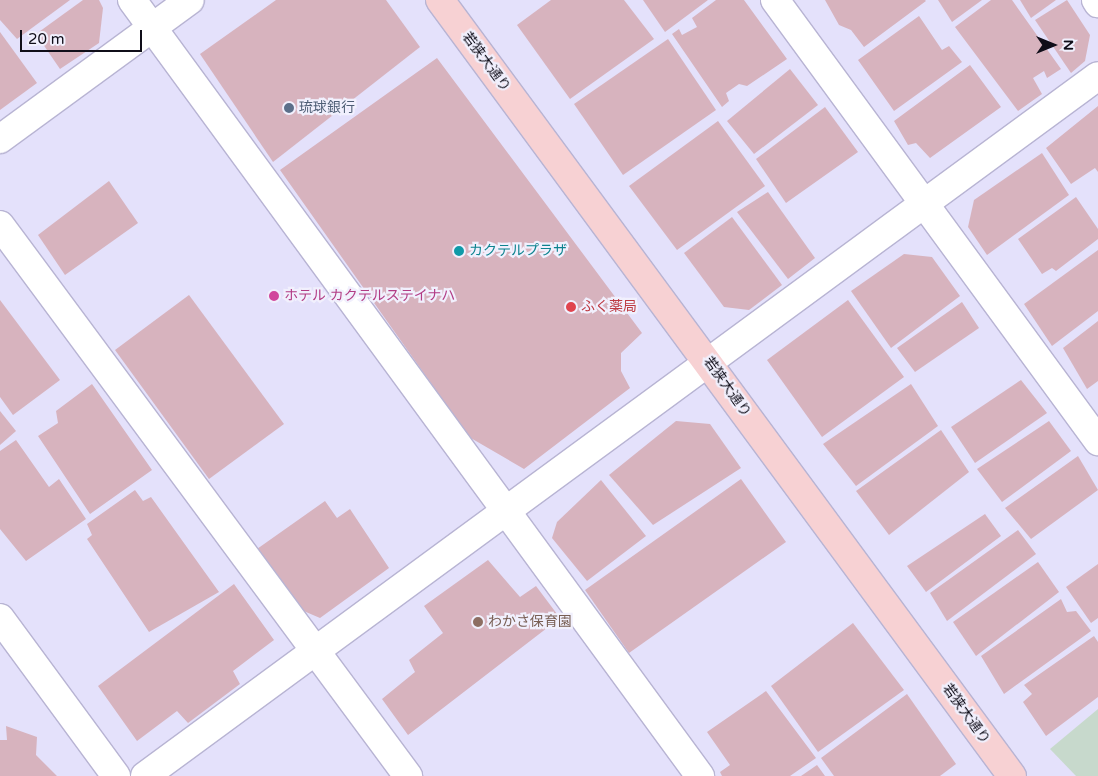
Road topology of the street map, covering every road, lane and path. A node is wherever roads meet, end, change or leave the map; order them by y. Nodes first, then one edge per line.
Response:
1 (132, 0) edge
2 (190, 0) edge
3 (440, 0) edge
4 (775, 0) edge
5 (152, 27) junction
6 (1098, 76) edge
7 (0, 139) edge
8 (926, 202) junction
9 (0, 225) edge
10 (708, 361) junction
11 (1098, 441) edge
12 (506, 512) junction
13 (0, 618) edge
14 (315, 653) junction
15 (116, 776) edge
16 (145, 776) edge
17 (408, 776) edge
18 (700, 776) edge
19 (1012, 776) edge

1 - 5 street
2 - 5 street
3 - 10 main road, 若狭大通り
4 - 8 street
5 - 7 street
5 - 12 street
6 - 8 street
8 - 10 street
8 - 11 street
9 - 14 street
10 - 12 street
10 - 19 main road, 若狭大通り
12 - 14 street
12 - 18 street
13 - 15 street
14 - 16 street
14 - 17 street

